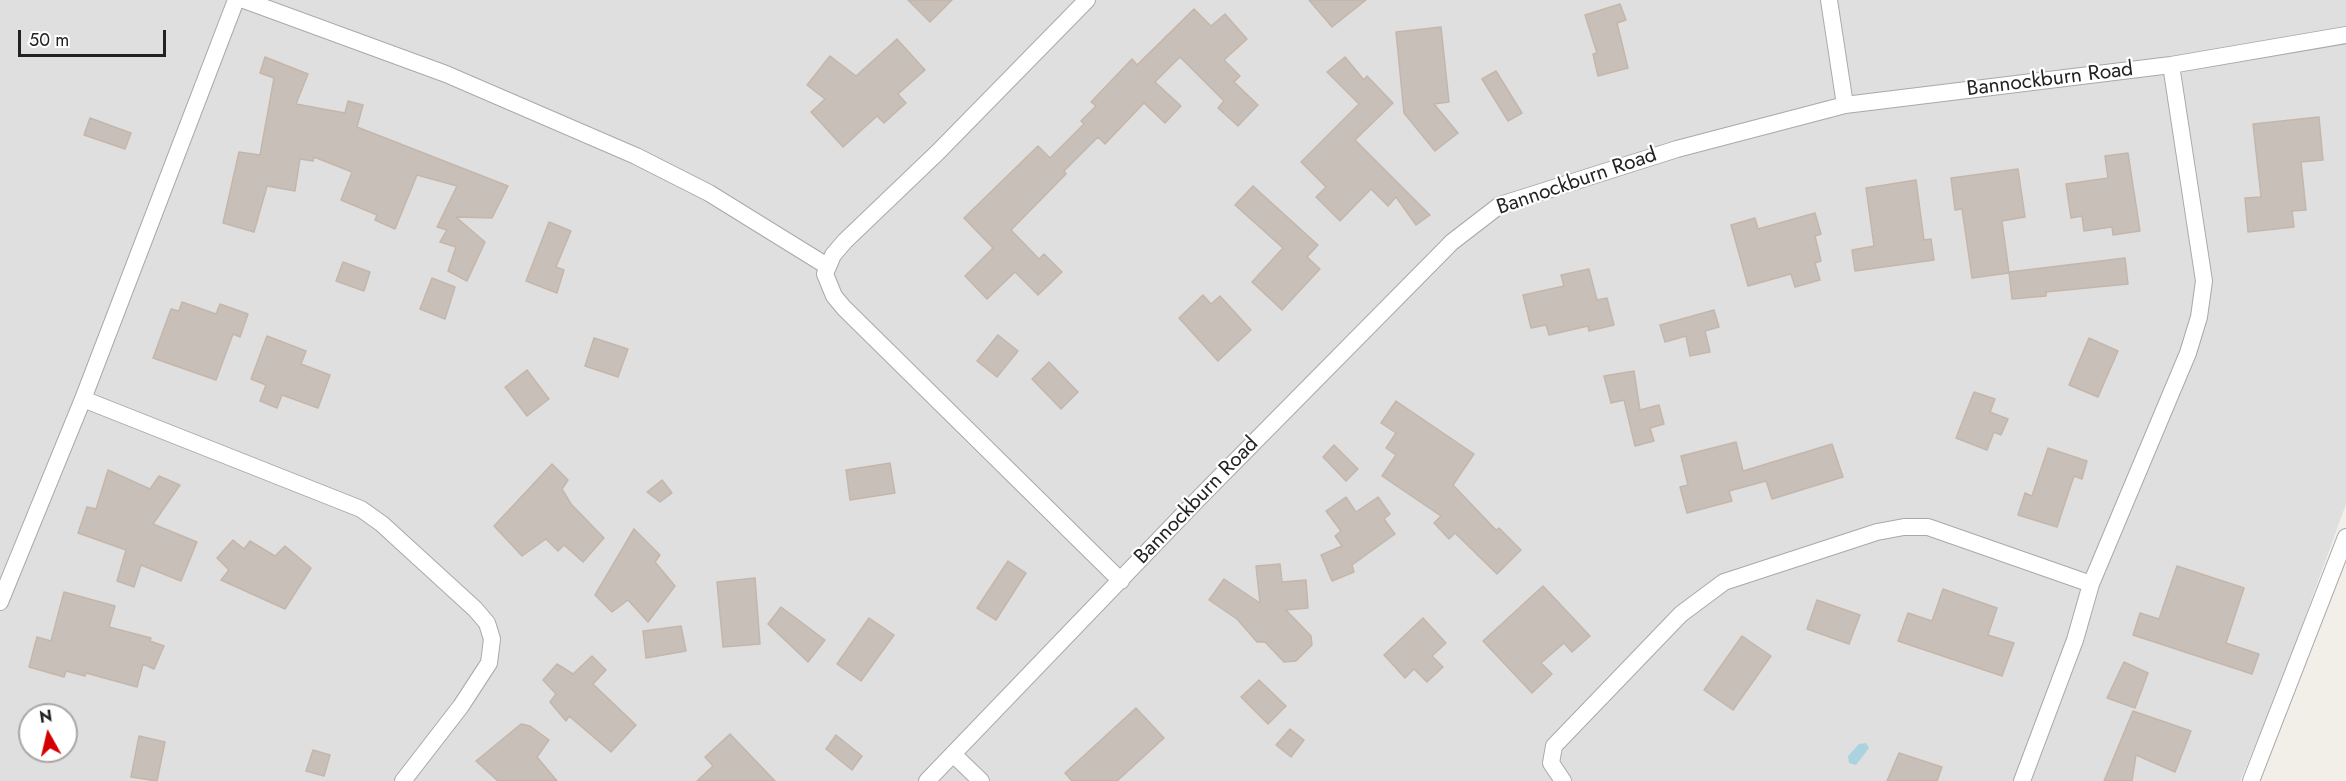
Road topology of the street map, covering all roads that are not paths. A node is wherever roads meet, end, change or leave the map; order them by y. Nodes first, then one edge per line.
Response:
1 (236, 0) edge
2 (244, 0) edge
3 (1087, 0) edge
4 (1829, 0) edge
5 (2346, 35) edge
6 (2171, 65) junction
7 (1845, 105) junction
8 (827, 266) junction
9 (83, 399) junction
10 (2346, 537) edge
11 (1121, 581) junction
12 (2091, 584) junction
13 (0, 602) edge
14 (953, 754) junction
15 (403, 781) edge
16 (927, 781) edge
17 (981, 781) edge
18 (1563, 781) edge
19 (2022, 781) edge
20 (2251, 781) edge

1 - 9 street
2 - 8 street
3 - 8 street
4 - 7 street
5 - 6 street, Bannockburn Road
6 - 7 street, Bannockburn Road
6 - 12 street
7 - 11 street, Bannockburn Road
8 - 11 street
9 - 13 street
9 - 15 street
10 - 20 street
11 - 14 street, Bannockburn Road
12 - 18 street
12 - 19 street
14 - 16 street, Bannockburn Road
14 - 17 street

